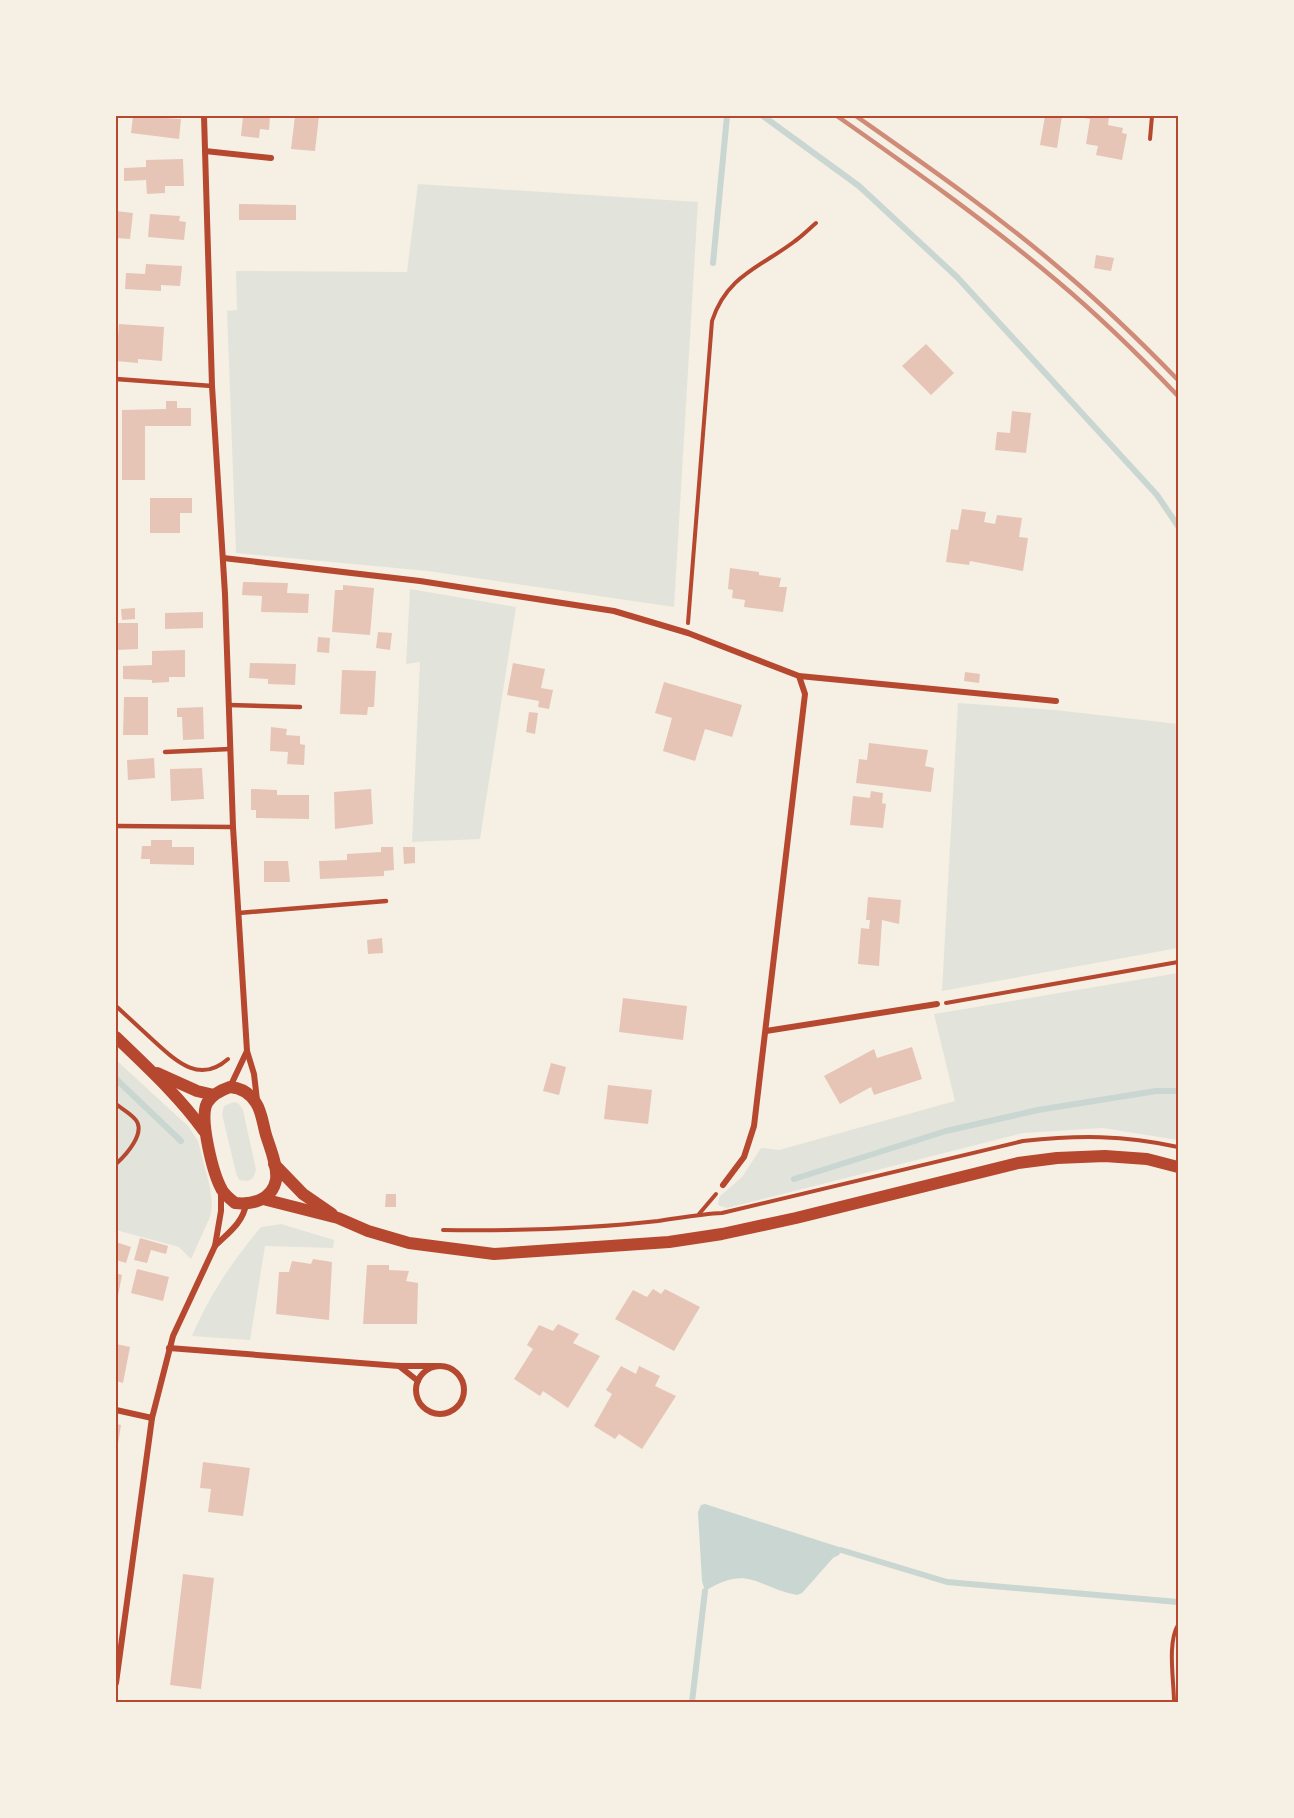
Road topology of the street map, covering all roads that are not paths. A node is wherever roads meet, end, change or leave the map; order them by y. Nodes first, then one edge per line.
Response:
1 (204, 116) edge
2 (205, 151) junction
3 (271, 158) dead end
4 (116, 378) edge
5 (212, 386) junction
6 (223, 558) junction
7 (799, 676) junction
8 (1056, 701) dead end
9 (229, 705) junction
10 (300, 707) dead end
11 (230, 749) junction
12 (165, 752) dead end
13 (118, 826) dead end
14 (233, 826) junction
15 (386, 901) dead end
16 (239, 913) junction
17 (937, 1004) road end
18 (766, 1031) junction
19 (116, 1037) edge
20 (247, 1051) junction
21 (152, 1071) junction
22 (230, 1087) junction
23 (214, 1095) junction
24 (257, 1104) junction
25 (206, 1135) junction
26 (274, 1164) junction
27 (1179, 1167) edge
28 (723, 1185) road end
29 (222, 1189) junction
30 (263, 1199) junction
31 (246, 1204) junction
32 (338, 1218) junction
33 (215, 1246) junction
34 (169, 1348) junction
35 (399, 1366) junction
36 (437, 1366) junction
37 (418, 1381) junction
38 (116, 1410) edge
39 (152, 1418) junction
40 (116, 1683) edge

1 - 2 street
2 - 3 street
2 - 5 street
4 - 5 lane
5 - 6 street
6 - 7 street
6 - 9 street
7 - 8 street
7 - 18 street
9 - 10 lane
9 - 11 street
11 - 12 lane
11 - 14 street
13 - 14 lane
14 - 16 street
15 - 16 lane
16 - 20 street
17 - 18 street
18 - 28 street
19 - 21 main road
20 - 22 street
20 - 24 street
21 - 23 main road
21 - 25 main road
22 - 23 main road
22 - 24 main road
23 - 25 main road
24 - 26 main road
25 - 29 main road
26 - 30 main road
26 - 32 main road
27 - 32 main road
29 - 31 main road
29 - 33 street
30 - 31 main road
30 - 32 main road
31 - 33 street
33 - 34 street
34 - 35 street
34 - 39 street
35 - 36 street
35 - 37 street
36 - 37 street
36 - 37 street
38 - 39 street
39 - 40 street

